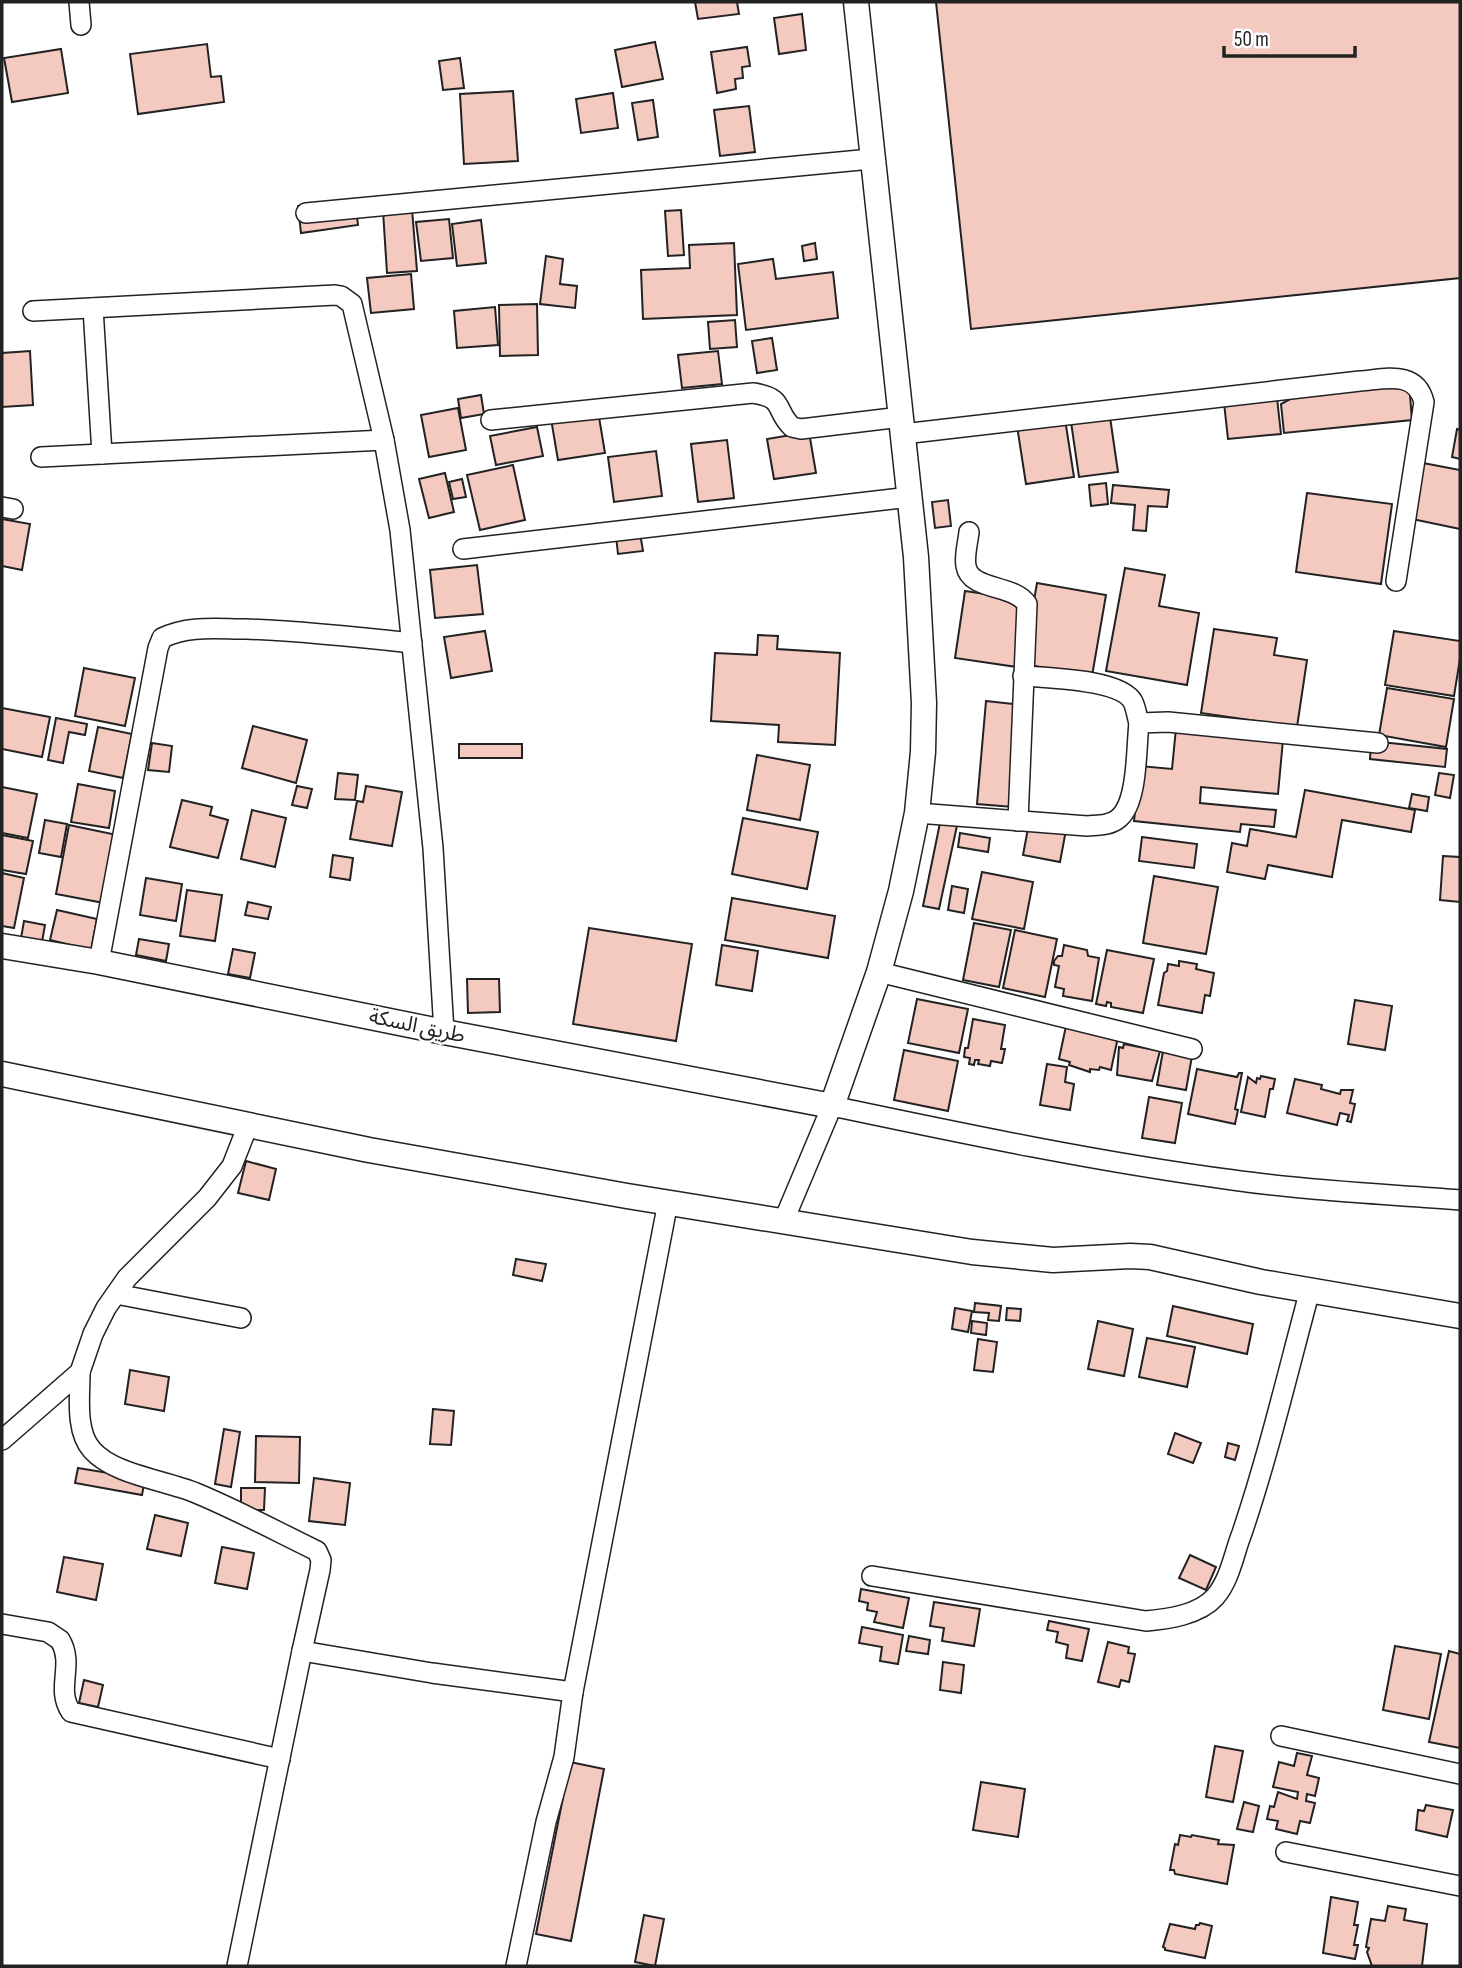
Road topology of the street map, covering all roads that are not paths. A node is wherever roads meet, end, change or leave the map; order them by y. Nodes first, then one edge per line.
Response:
1 (79, 2) edge
2 (856, 2) edge
3 (81, 25) dead end
4 (871, 159) junction
5 (306, 213) dead end
6 (93, 308) junction
7 (33, 311) dead end
8 (491, 419) dead end
9 (902, 426) junction
10 (384, 440) junction
11 (102, 454) junction
12 (41, 457) dead end
13 (910, 497) junction
14 (969, 532) dead end
15 (463, 549) dead end
16 (1396, 580) dead end
17 (412, 643) junction
18 (1023, 676) junction
19 (1139, 723) junction
20 (1378, 743) dead end
21 (916, 813) junction
22 (1018, 821) junction
23 (2, 946) edge
24 (99, 962) junction
25 (879, 972) junction
26 (444, 1032) junction
27 (1192, 1049) dead end
28 (2, 1074) edge
29 (832, 1106) junction
30 (248, 1125) junction
31 (1460, 1200) edge
32 (668, 1202) junction
33 (784, 1220) junction
34 (1310, 1290) junction
35 (116, 1294) junction
36 (1460, 1316) edge
37 (241, 1318) dead end
38 (80, 1372) junction
39 (2, 1440) edge
40 (872, 1576) dead end
41 (2, 1624) edge
42 (302, 1651) junction
43 (573, 1692) junction
44 (1281, 1736) dead end
45 (280, 1759) junction
46 (1460, 1774) edge
47 (1286, 1852) dead end
48 (1460, 1886) edge
49 (237, 1966) edge
50 (516, 1966) edge

1 - 3 street
2 - 4 main road
4 - 5 street
4 - 9 main road
6 - 7 street
6 - 10 street
6 - 11 street
8 - 9 street
9 - 13 main road
9 - 16 street
10 - 11 street
10 - 17 street
11 - 12 street
13 - 15 street
13 - 21 main road
14 - 18 street
17 - 24 street
17 - 26 street
18 - 19 street
18 - 22 street
19 - 20 street
19 - 22 street
21 - 22 street
21 - 25 main road
23 - 24 main road, طريق السكة
24 - 26 main road, طريق السكة
25 - 27 street
25 - 29 main road
26 - 29 main road, طريق السكة
28 - 30 main road
29 - 31 street
29 - 33 street
30 - 32 main road
30 - 35 street
32 - 33 main road
32 - 43 street
33 - 34 main road
34 - 36 main road
34 - 40 street
35 - 37 street
35 - 38 street
38 - 39 street
38 - 42 street
41 - 45 street
42 - 43 street
42 - 45 street
43 - 50 street
44 - 46 street
45 - 49 street
47 - 48 street

